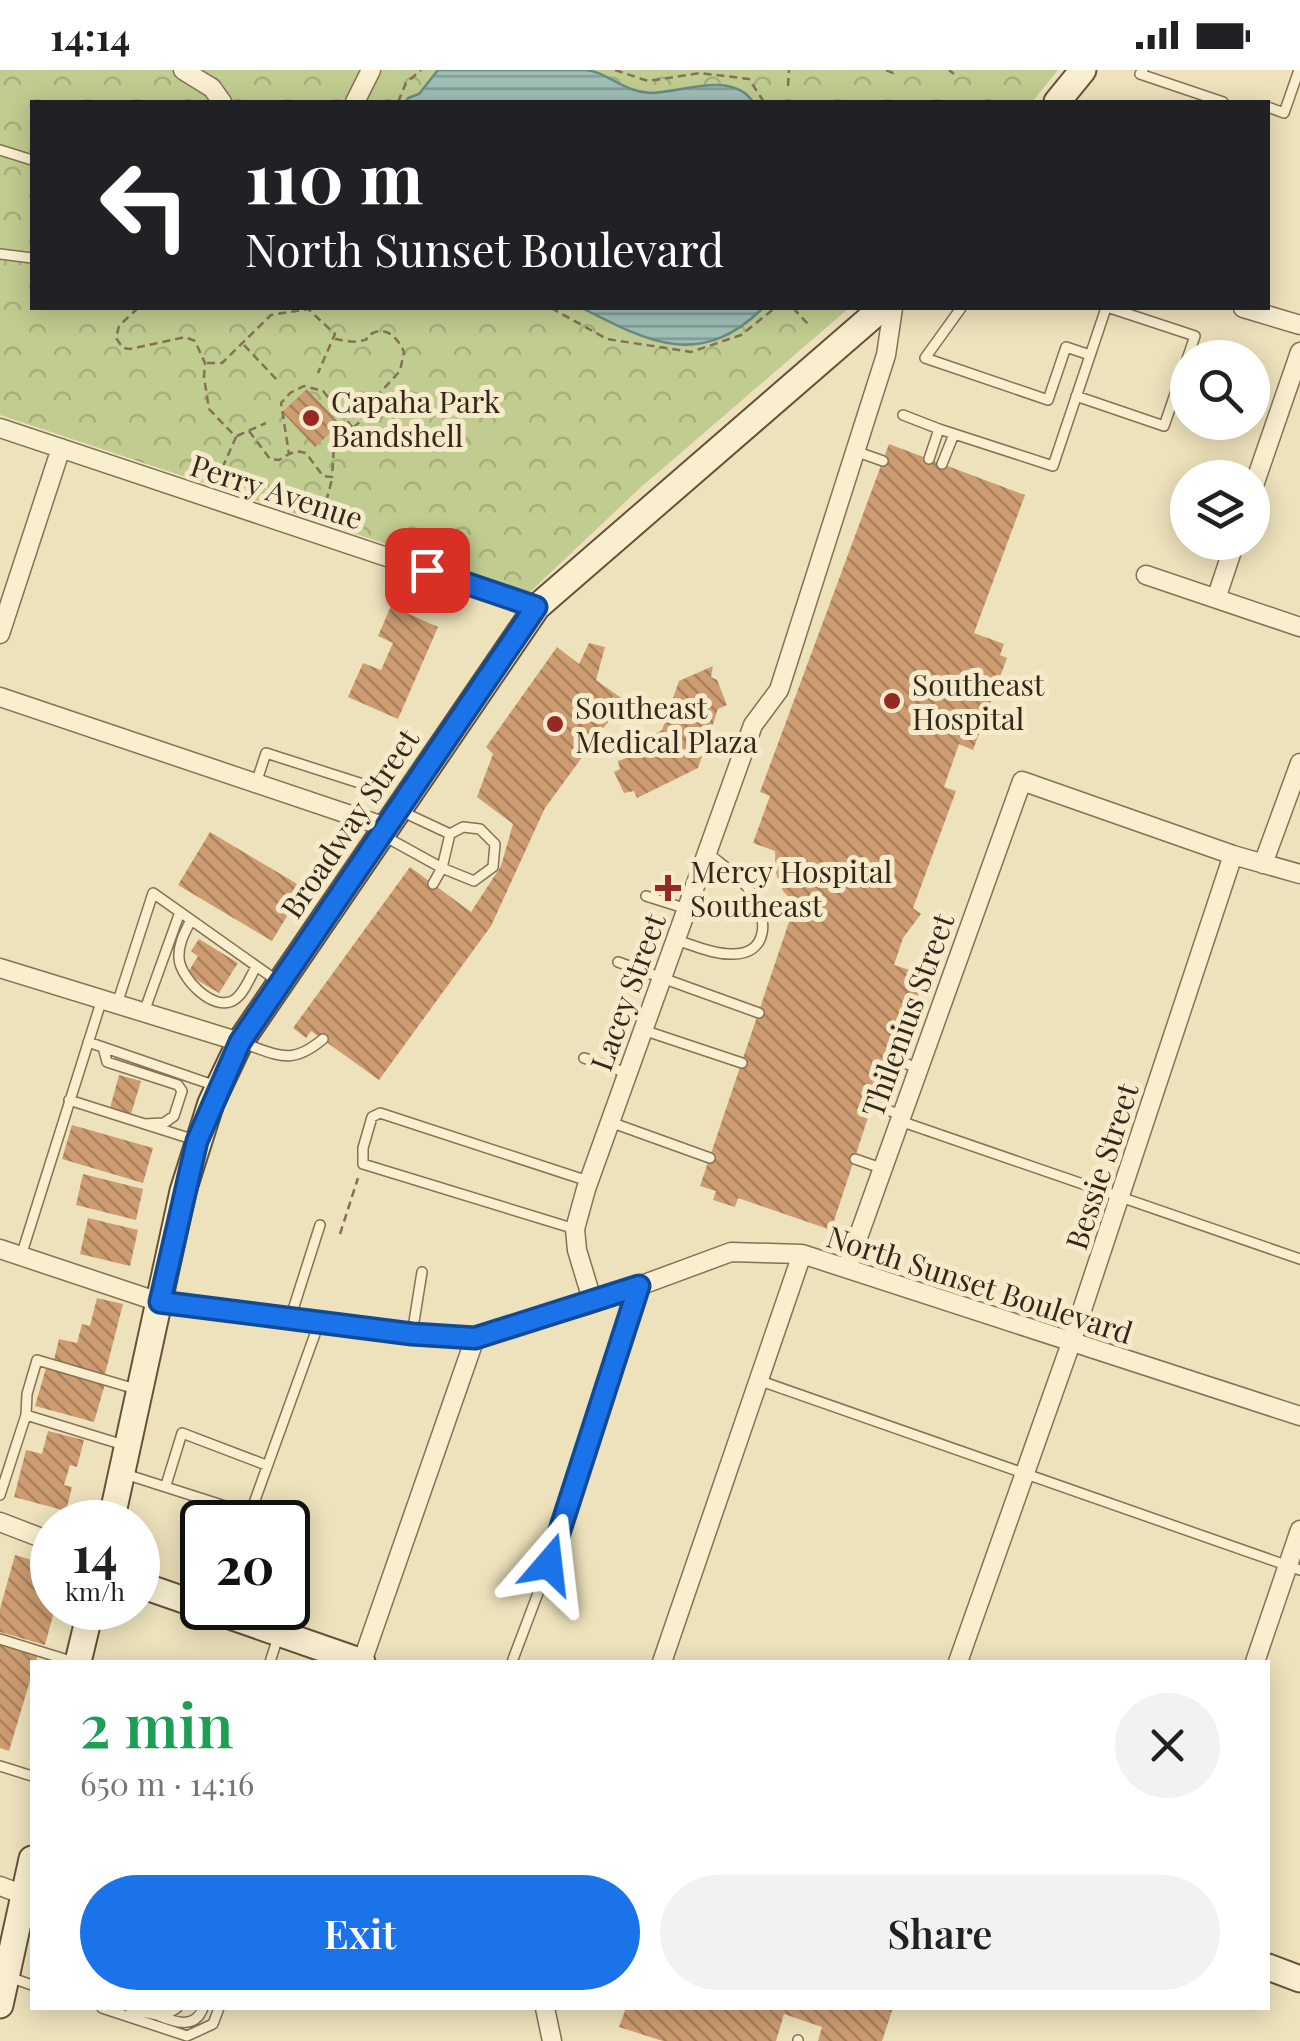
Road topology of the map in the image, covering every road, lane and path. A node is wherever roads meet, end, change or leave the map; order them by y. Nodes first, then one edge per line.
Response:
1 (183, 70) edge
2 (371, 70) edge
3 (421, 70) edge
4 (615, 70) edge
5 (789, 70) edge
6 (886, 70) edge
7 (894, 70) edge
8 (949, 70) edge
9 (1083, 70) edge
10 (1143, 70) edge
11 (1299, 70) edge
12 (954, 74) dead end
13 (788, 86) dead end
14 (221, 100) edge
15 (356, 100) edge
16 (399, 100) edge
17 (763, 100) edge
18 (1060, 100) edge
19 (1217, 100) edge
20 (1270, 109) edge
21 (0, 150) edge
22 (30, 159) edge
23 (0, 254) edge
24 (30, 258) edge
25 (136, 310) edge
26 (555, 310) edge
27 (773, 310) edge
28 (795, 310) edge
29 (880, 310) edge
30 (894, 310) edge
31 (960, 310) edge
32 (1107, 310) edge
33 (1114, 310) edge
34 (1250, 310) edge
35 (808, 324) dead end
36 (1300, 325) edge
37 (334, 338) junction
38 (362, 341) junction
39 (243, 344) junction
40 (363, 349) dead end
41 (1300, 352) edge
42 (1090, 355) junction
43 (205, 363) junction
44 (318, 373) dead end
45 (277, 380) dead end
46 (1076, 396) junction
47 (902, 416) dead end
48 (266, 423) dead end
49 (0, 428) edge
50 (353, 428) junction
51 (939, 429) junction
52 (249, 431) junction
53 (954, 434) junction
54 (236, 437) junction
55 (61, 448) junction
56 (855, 451) junction
57 (289, 454) junction
58 (929, 460) dead end
59 (1263, 460) edge
60 (882, 461) dead end
61 (942, 464) dead end
62 (332, 477) junction
63 (217, 480) dead end
64 (323, 514) dead end
65 (1229, 560) edge
66 (1146, 575) dead end
67 (1216, 596) junction
68 (536, 607) junction
69 (1300, 626) edge
70 (0, 634) edge
71 (0, 697) edge
72 (1300, 763) edge
73 (256, 783) junction
74 (368, 786) dead end
75 (388, 824) junction
76 (450, 834) junction
77 (707, 852) junction
78 (1233, 856) junction
79 (1263, 864) junction
80 (442, 868) junction
81 (1300, 874) edge
82 (433, 884) dead end
83 (646, 896) dead end
84 (686, 909) junction
85 (180, 912) junction
86 (191, 920) junction
87 (676, 940) junction
88 (618, 962) dead end
89 (256, 967) junction
90 (0, 968) edge
91 (662, 979) junction
92 (280, 983) junction
93 (110, 1002) junction
94 (144, 1012) junction
95 (758, 1013) dead end
96 (643, 1030) junction
97 (323, 1039) dead end
98 (88, 1042) junction
99 (240, 1042) junction
100 (103, 1047) junction
101 (584, 1058) dead end
102 (890, 1058) dead end
103 (742, 1062) dead end
104 (918, 1068) junction
105 (628, 1073) junction
106 (218, 1087) junction
107 (69, 1100) junction
108 (873, 1106) dead end
109 (898, 1117) junction
110 (610, 1122) junction
111 (144, 1124) junction
112 (197, 1141) junction
113 (710, 1158) dead end
114 (855, 1159) dead end
115 (363, 1164) junction
116 (881, 1168) junction
117 (588, 1181) junction
118 (1120, 1197) junction
119 (320, 1225) dead end
120 (574, 1229) junction
121 (340, 1234) dead end
122 (0, 1249) edge
123 (802, 1254) junction
124 (21, 1256) junction
125 (1300, 1259) edge
126 (846, 1268) junction
127 (422, 1272) dead end
128 (639, 1286) junction
129 (160, 1302) junction
130 (593, 1303) junction
131 (290, 1319) junction
132 (319, 1322) junction
133 (412, 1334) junction
134 (475, 1338) junction
135 (1071, 1343) junction
136 (758, 1380) junction
137 (141, 1391) junction
138 (26, 1415) junction
139 (1300, 1416) edge
140 (129, 1447) junction
141 (266, 1465) junction
142 (122, 1474) junction
143 (1024, 1475) junction
144 (166, 1486) junction
145 (0, 1495) edge
146 (116, 1500) edge
147 (0, 1522) edge
148 (1300, 1530) edge
149 (30, 1534) edge
150 (1294, 1568) edge
151 (160, 1592) edge
152 (85, 1630) edge
153 (279, 1634) junction
154 (0, 1640) edge
155 (69, 1660) edge
156 (77, 1660) edge
157 (271, 1660) edge
158 (356, 1660) edge
159 (363, 1660) edge
160 (513, 1660) edge
161 (663, 1660) edge
162 (959, 1660) edge
163 (1256, 1660) edge
164 (0, 1766) edge
165 (30, 1775) edge
166 (30, 1866) edge
167 (20, 1900) edge
168 (1270, 1968) edge
169 (1298, 1972) edge
170 (6, 1976) junction
171 (30, 1984) edge
172 (0, 2005) edge
173 (109, 2010) edge
174 (138, 2010) edge
175 (174, 2010) edge
176 (202, 2010) edge
177 (219, 2010) edge
178 (545, 2010) edge
179 (157, 2015) junction
180 (189, 2038) edge
181 (552, 2041) edge

1 - 14 street
2 - 15 street
3 - 16 path
4 - 17 path
5 - 13 path
6 - 7 path
8 - 12 path
9 - 18 main road
10 - 19 lane
11 - 20 lane
21 - 22 lane
23 - 24 lane
25 - 43 path
26 - 27 path
28 - 35 path
29 - 68 main road, Broadway Street
30 - 56 street, Lacey Street
31 - 42 lane
32 - 42 lane
33 - 46 lane
34 - 36 street
37 - 38 path
37 - 39 path
37 - 44 path
38 - 40 path
38 - 50 path
39 - 43 path
39 - 45 path
41 - 59 street
42 - 46 lane
43 - 54 path
46 - 53 lane
47 - 51 lane
48 - 52 path
49 - 55 street, Perry Avenue
50 - 57 path
50 - 62 path
51 - 53 lane
51 - 58 lane
52 - 54 path
52 - 57 path
53 - 61 lane
54 - 63 path
55 - 68 street, Perry Avenue
55 - 70 street
56 - 60 lane
56 - 77 street, Lacey Street
57 - 62 path
62 - 64 path
65 - 67 street
66 - 67 street
67 - 69 street
68 - 75 main road, Broadway Street
71 - 73 street
72 - 79 street
73 - 74 lane
73 - 75 street
75 - 76 lane
75 - 80 lane
75 - 92 main road, Broadway Street
76 - 80 lane
76 - 80 lane
77 - 84 street, Lacey Street
77 - 87 lane
78 - 79 street
78 - 104 street, Thilenius Street
78 - 118 street, Bessie Street
79 - 81 street
80 - 82 lane
83 - 84 lane
84 - 87 street, Lacey Street
85 - 86 lane
85 - 93 lane
85 - 94 lane
86 - 89 lane
86 - 89 lane
87 - 91 street, Lacey Street
88 - 91 lane
89 - 92 lane
90 - 93 street
91 - 95 lane
91 - 96 street, Lacey Street
92 - 99 main road, Broadway Street
93 - 94 street
93 - 98 lane
94 - 99 street
96 - 103 lane
96 - 105 street, Lacey Street
97 - 99 lane
98 - 100 lane
98 - 107 lane
99 - 106 main road, Broadway Street
100 - 106 lane
100 - 111 lane
101 - 105 lane
102 - 104 lane
104 - 109 street, Thilenius Street
105 - 110 street, Lacey Street
106 - 112 main road, Broadway Street
107 - 111 lane
107 - 124 lane
108 - 109 lane
109 - 116 street, Thilenius Street
109 - 118 lane
110 - 113 lane
110 - 117 street, Lacey Street
111 - 112 lane
112 - 129 main road, Broadway Street
114 - 116 lane
115 - 117 lane
115 - 120 lane
115 - 121 path
116 - 126 street, Thilenius Street
117 - 120 street, Lacey Street
118 - 125 lane
118 - 135 street, Bessie Street
119 - 131 lane
120 - 130 street, Lacey Street
122 - 124 street, North Sunset Boulevard
123 - 126 street, North Sunset Boulevard
123 - 128 street, North Sunset Boulevard
123 - 136 street
124 - 129 street, North Sunset Boulevard
126 - 135 street, North Sunset Boulevard
127 - 133 lane
128 - 130 street, North Sunset Boulevard
128 - 160 lane
129 - 131 street, North Sunset Boulevard
129 - 137 main road, Broadway Street
130 - 134 street, North Sunset Boulevard
131 - 132 street, North Sunset Boulevard
132 - 133 street, North Sunset Boulevard
132 - 141 lane
133 - 134 street, North Sunset Boulevard
134 - 159 street
135 - 139 street, North Sunset Boulevard
135 - 143 street, Bessie Street
136 - 143 lane
136 - 161 street
137 - 138 lane
137 - 140 main road, Broadway Street
138 - 140 lane
138 - 145 lane
140 - 142 main road, Broadway Street
141 - 144 lane
141 - 144 lane
142 - 144 lane
142 - 146 main road, Broadway Street
143 - 150 lane
143 - 162 street, Bessie Street
147 - 149 street
148 - 150 street
150 - 163 street
151 - 153 main road
152 - 156 main road
153 - 157 lane
153 - 158 main road
154 - 155 lane
164 - 165 lane
166 - 167 main road
167 - 170 main road
168 - 169 main road
170 - 171 lane
170 - 172 main road
173 - 180 lane
174 - 179 lane
175 - 179 lane
176 - 179 lane
177 - 180 lane
178 - 181 street

